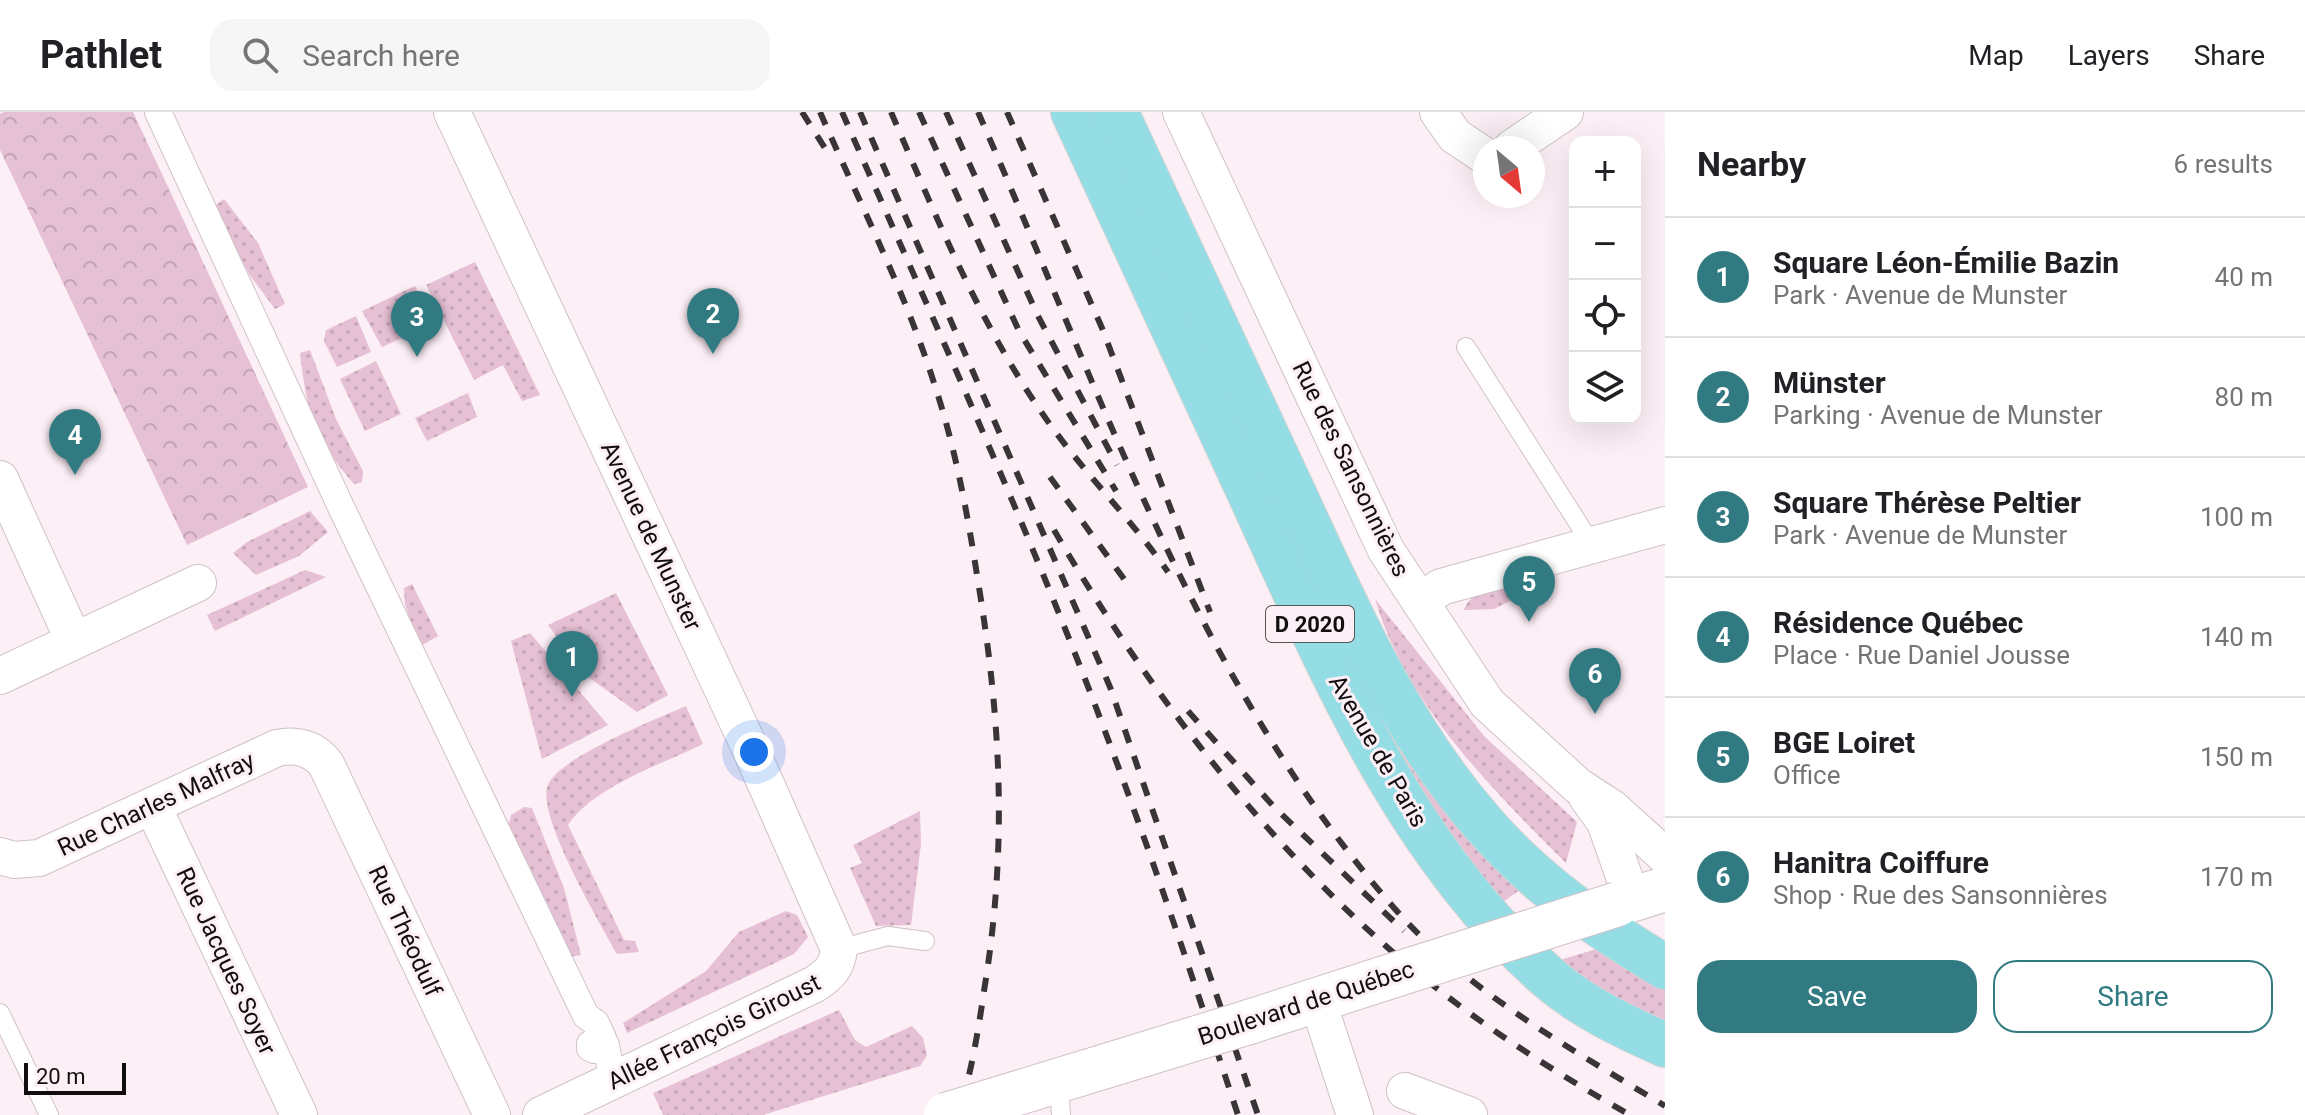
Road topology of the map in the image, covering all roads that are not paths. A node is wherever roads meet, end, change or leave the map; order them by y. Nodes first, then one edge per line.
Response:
1 (158, 112) edge
2 (452, 112) edge
3 (1073, 112) edge
4 (1116, 112) edge
5 (1181, 112) edge
6 (1438, 112) edge
7 (1565, 112) edge
8 (1530, 136) edge
9 (1473, 149) edge
10 (1466, 347) dead end
11 (0, 479) edge
12 (1665, 525) edge
13 (1594, 548) junction
14 (198, 583) dead end
15 (1420, 602) junction
16 (74, 641) junction
17 (0, 676) edge
18 (312, 752) joint
19 (1578, 786) junction
20 (153, 807) junction
21 (0, 856) edge
22 (1665, 856) edge
23 (1638, 897) edge
24 (925, 941) dead end
25 (838, 956) junction
26 (1665, 967) edge
27 (1317, 999) junction
28 (0, 1013) edge
29 (1665, 1045) edge
30 (610, 1066) dead end
31 (1405, 1091) dead end
32 (1060, 1098) edge
33 (49, 1115) edge
34 (299, 1115) edge
35 (492, 1115) edge
36 (541, 1115) edge
37 (946, 1115) edge
38 (1355, 1115) edge
39 (1469, 1115) edge

1 - 30 street
2 - 25 street, Avenue de Munster
3 - 29 main road, Avenue de Paris / D 2020
4 - 26 main road, Avenue de Paris / D 2020
5 - 15 street, Rue des Sansonnières
6 - 9 street
7 - 8 street
10 - 13 lane
11 - 16 street
12 - 13 street
13 - 15 street
14 - 16 street
15 - 19 street, Rue des Sansonnières
16 - 17 street
18 - 20 street, Rue Charles Malfray
18 - 35 street, Rue Théodulf
19 - 22 street, Rue des Sansonnières
19 - 23 street, Rue des Sansonnières
20 - 21 street, Rue Charles Malfray
20 - 34 street, Rue Jacques Soyer
23 - 27 main road, Boulevard de Québec, bridge
24 - 25 lane
25 - 36 street, Allée François Giroust
27 - 32 main road, Boulevard de Québec, bridge
27 - 38 street
28 - 33 lane
31 - 39 street
32 - 37 main road, Boulevard de Québec, bridge

